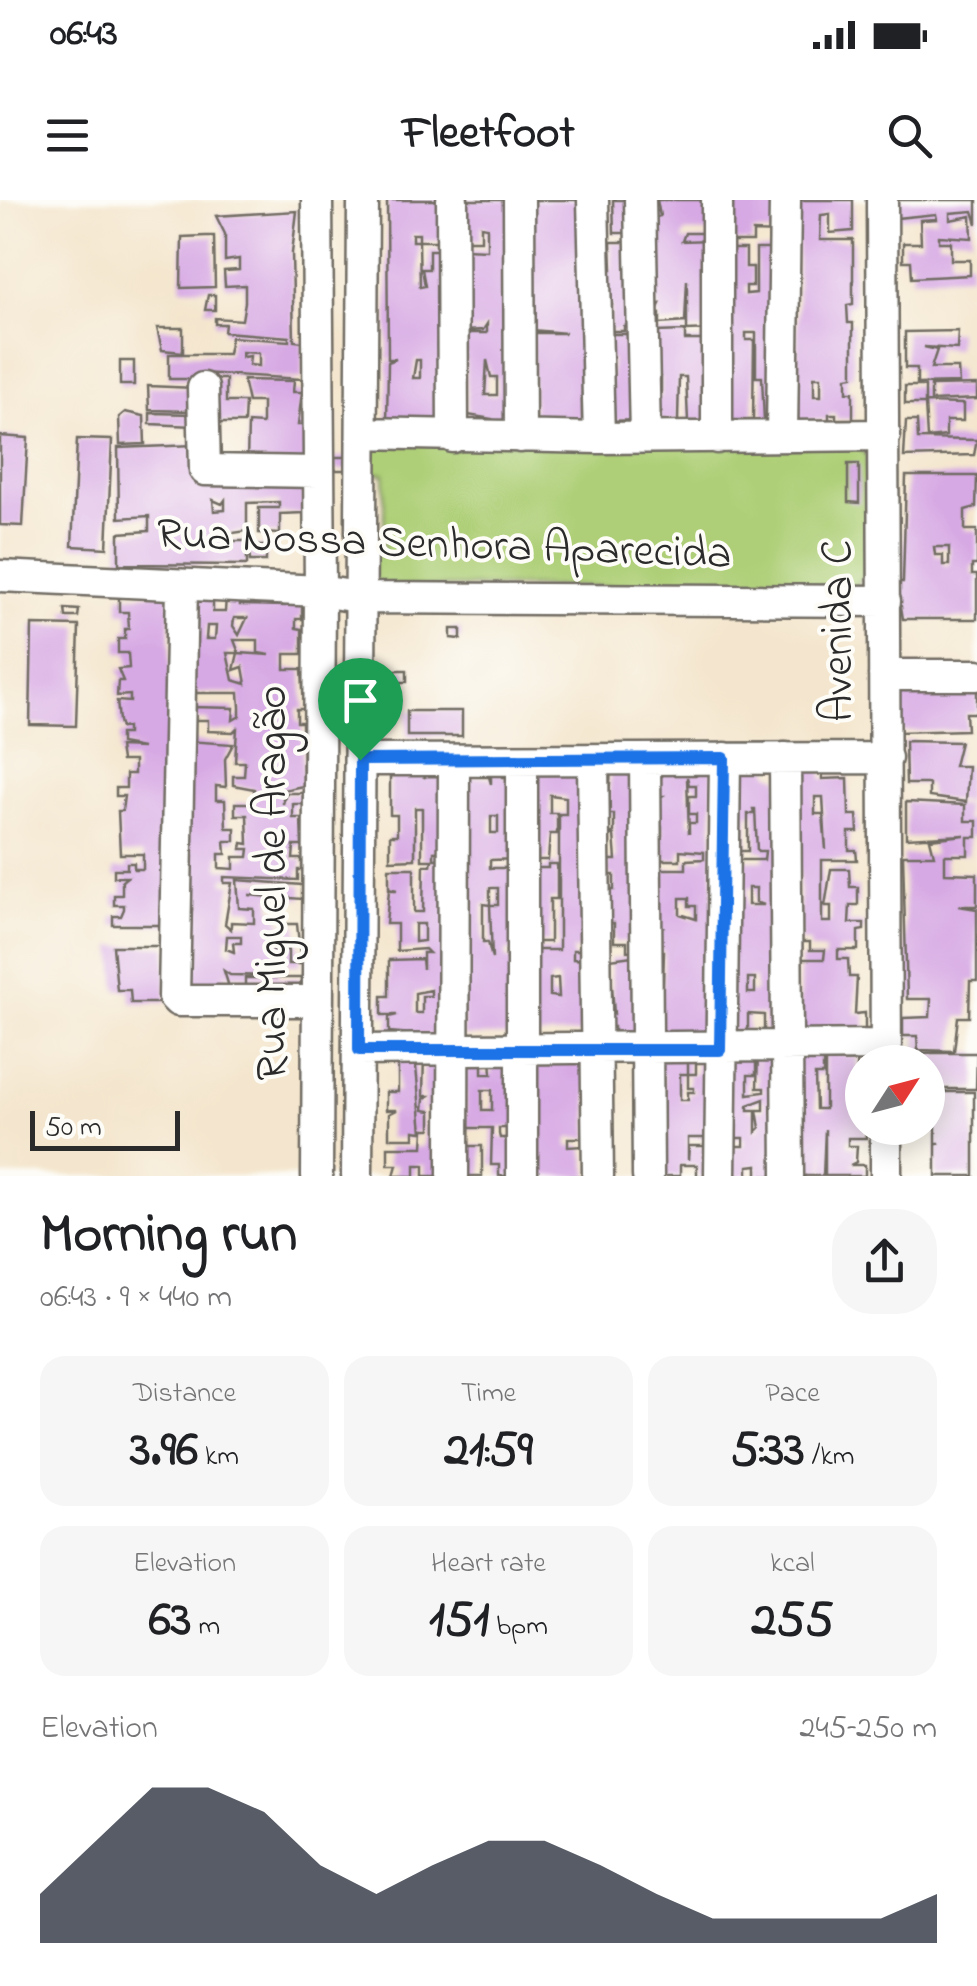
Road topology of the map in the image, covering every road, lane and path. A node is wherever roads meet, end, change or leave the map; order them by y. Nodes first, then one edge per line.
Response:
1 (317, 200) edge
2 (364, 200) edge
3 (452, 200) edge
4 (518, 200) edge
5 (593, 200) edge
6 (640, 200) edge
7 (718, 200) edge
8 (785, 200) edge
9 (882, 200) edge
10 (203, 388) dead end
11 (364, 433) junction
12 (885, 434) junction
13 (645, 436) junction
14 (782, 436) junction
15 (453, 437) junction
16 (520, 437) junction
17 (599, 438) junction
18 (716, 438) junction
19 (318, 472) junction
20 (0, 576) edge
21 (182, 585) junction
22 (320, 590) junction
23 (364, 598) junction
24 (885, 601) junction
25 (884, 675) junction
26 (977, 675) edge
27 (724, 758) junction
28 (785, 758) junction
29 (886, 758) junction
30 (360, 760) junction
31 (522, 760) junction
32 (593, 760) junction
33 (646, 760) junction
34 (454, 761) junction
35 (317, 1001) junction
36 (886, 1045) edge
37 (787, 1046) junction
38 (452, 1048) junction
39 (522, 1048) junction
40 (598, 1048) junction
41 (649, 1048) junction
42 (359, 1050) junction
43 (720, 1050) junction
44 (845, 1051) edge
45 (886, 1145) edge
46 (317, 1176) edge
47 (357, 1176) edge
48 (453, 1176) edge
49 (522, 1176) edge
50 (598, 1176) edge
51 (648, 1176) edge
52 (720, 1176) edge
53 (788, 1176) edge
54 (886, 1176) edge

1 - 19 street, Rua Miguel de Aragão
2 - 11 street, Rua Miguel de Aragão
3 - 15 street
4 - 16 street
5 - 17 street
6 - 13 street
7 - 18 street
8 - 14 street
9 - 12 street, Avenida C
10 - 19 street
11 - 15 street
11 - 23 street, Rua Miguel de Aragão
12 - 14 street
12 - 24 street, Avenida C
13 - 17 street
13 - 18 street
14 - 18 street
15 - 16 street
16 - 17 street
19 - 22 street, Rua Miguel de Aragão
20 - 21 street, Rua Nossa Senhora Aparecida
21 - 22 street, Rua Nossa Senhora Aparecida
21 - 35 street
22 - 23 street, Rua Nossa Senhora Aparecida
22 - 35 street, Rua Miguel de Aragão
23 - 24 street, Rua Nossa Senhora Aparecida
23 - 30 street, Rua Miguel de Aragão
24 - 25 street, Avenida C
25 - 26 street
25 - 29 street, Avenida C
27 - 28 street
27 - 33 street
27 - 43 street
28 - 29 street
28 - 37 street
29 - 36 street, Avenida C
30 - 34 street
30 - 42 street, Rua Miguel de Aragão
31 - 32 street
31 - 34 street
31 - 39 street
32 - 33 street
32 - 40 street
33 - 41 street
34 - 38 street
35 - 46 street, Rua Miguel de Aragão
37 - 43 street
37 - 44 street
37 - 53 street
38 - 39 street
38 - 42 street
38 - 48 street
39 - 40 street
39 - 49 street
40 - 41 street
40 - 50 street
41 - 43 street
41 - 51 street
42 - 47 street, Rua Miguel de Aragão
43 - 52 street
45 - 54 street

